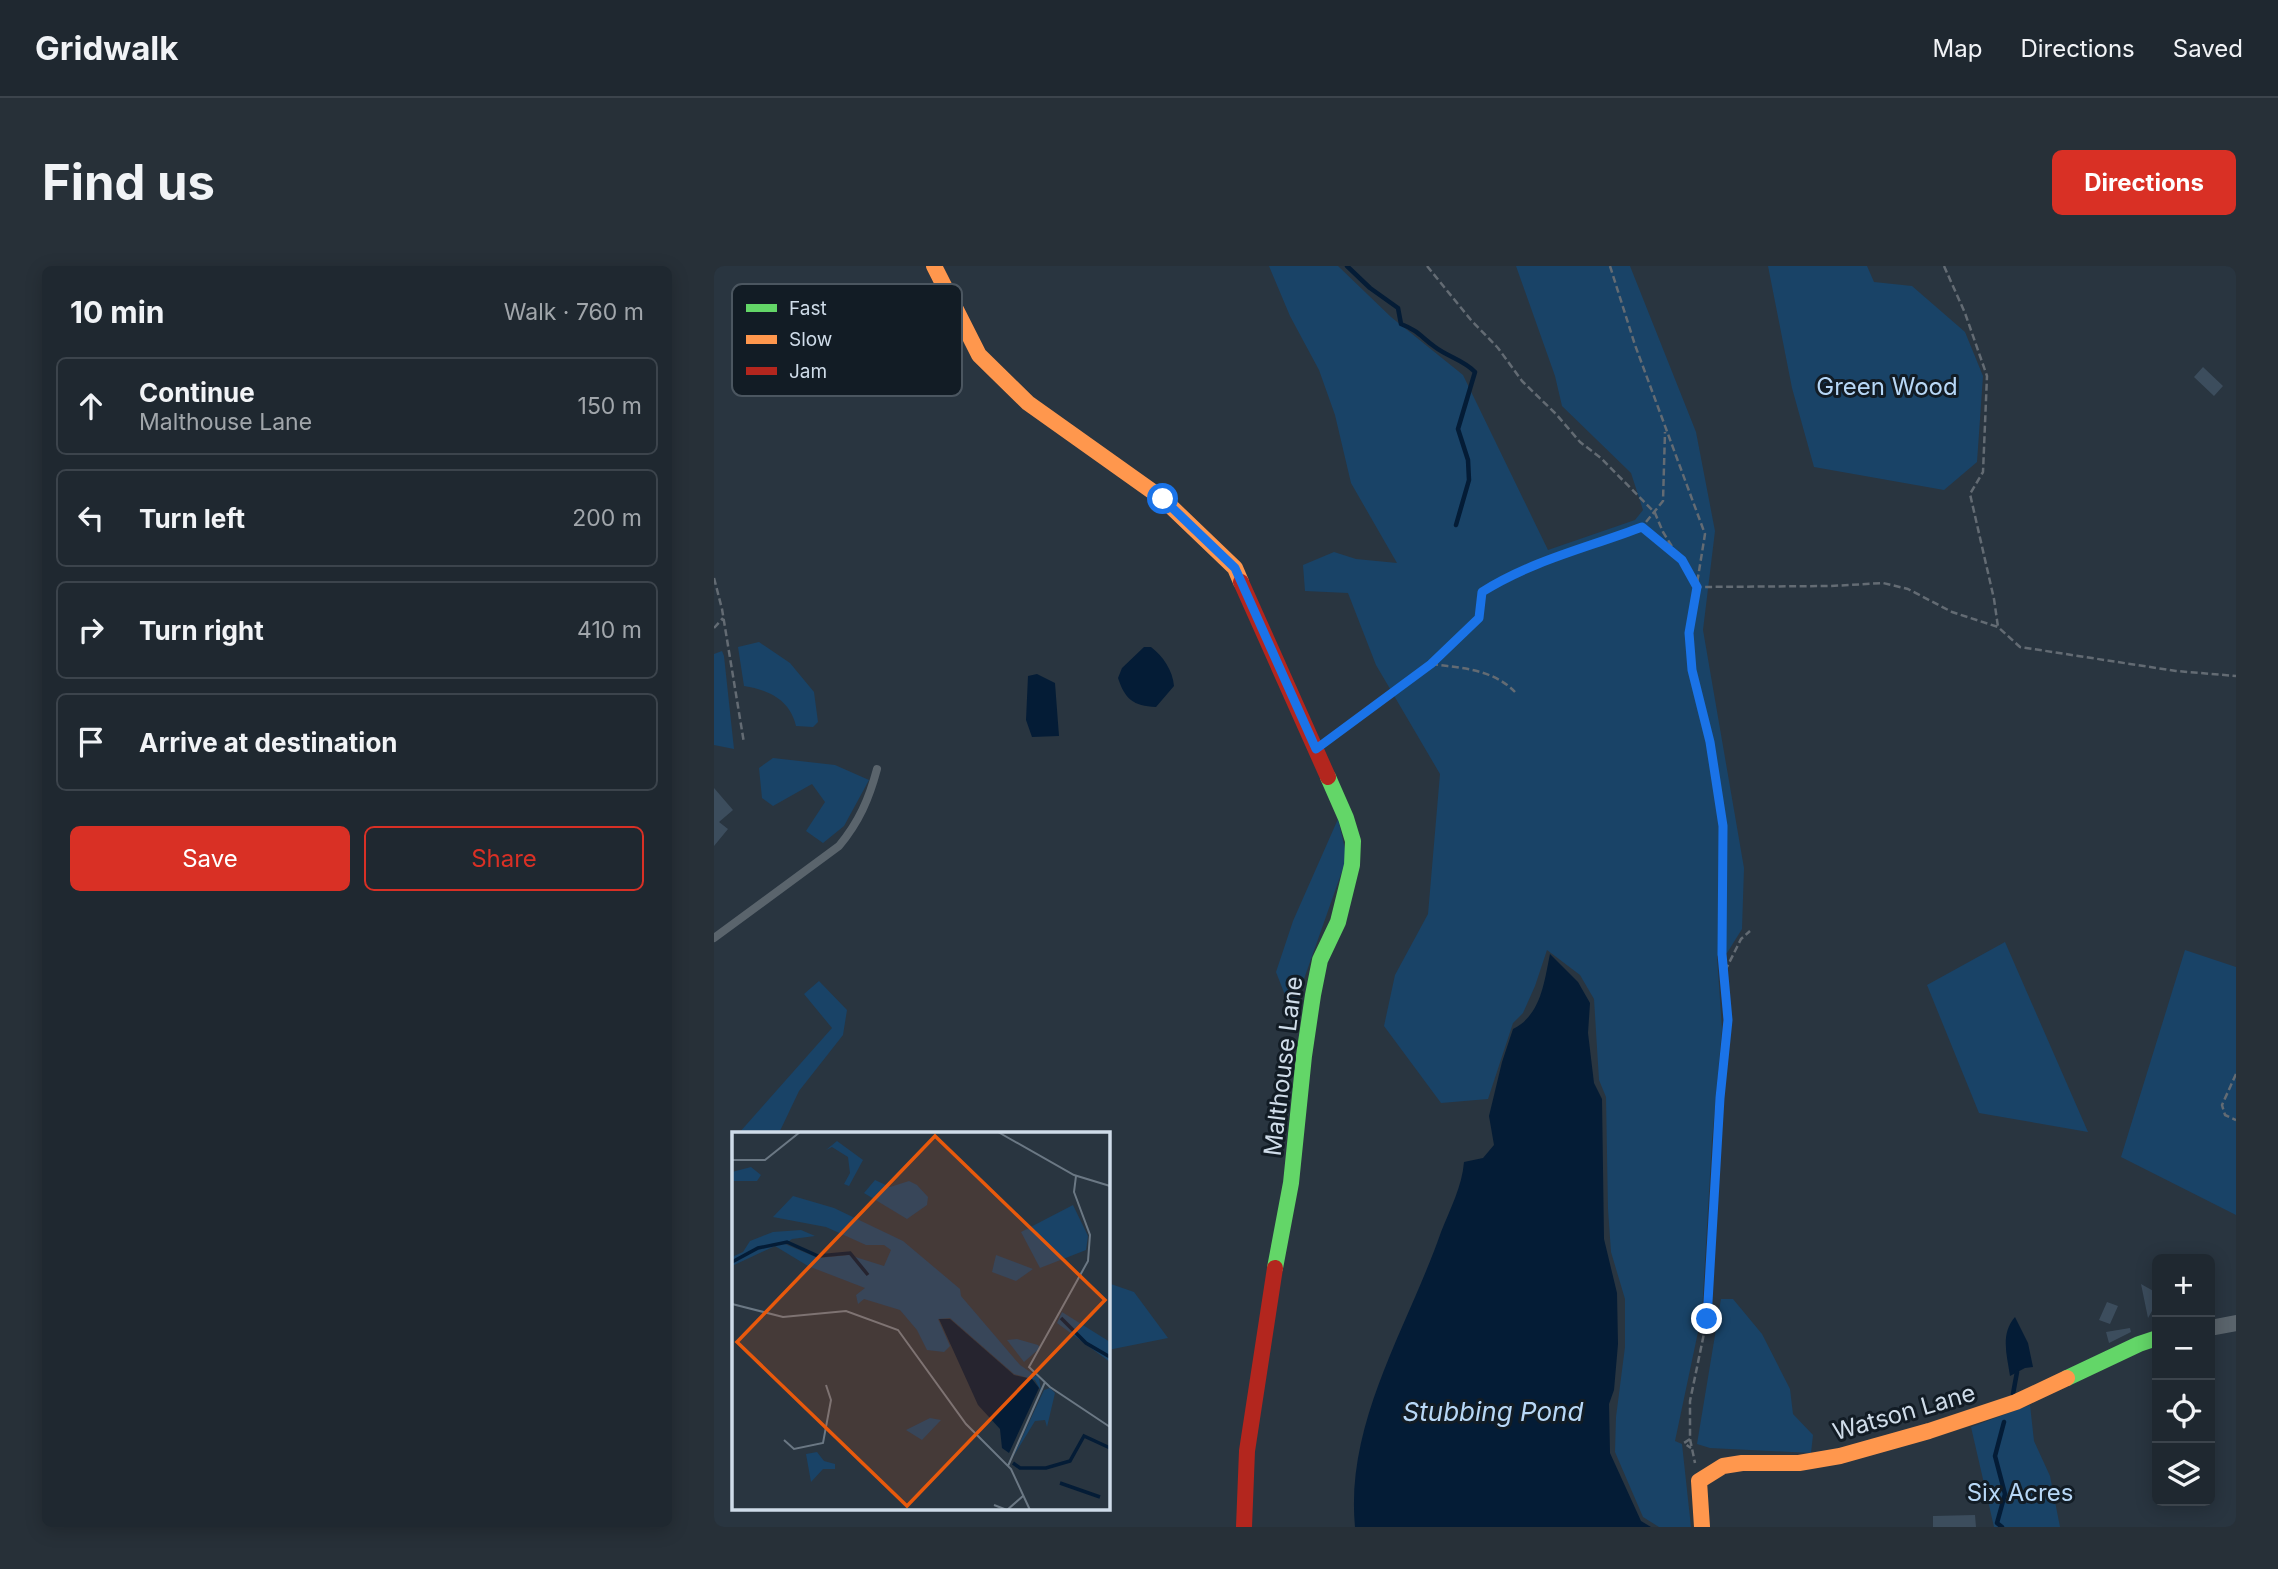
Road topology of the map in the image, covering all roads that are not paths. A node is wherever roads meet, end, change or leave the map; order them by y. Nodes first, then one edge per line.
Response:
1 (933, 266) edge
2 (942, 284) edge
3 (962, 322) edge
4 (877, 769) dead end
5 (714, 939) edge
6 (2236, 1323) edge
7 (2215, 1327) edge
8 (2152, 1340) edge
9 (1244, 1527) edge
10 (1702, 1527) edge

1 - 2 street, Malthouse Lane
3 - 9 street, Malthouse Lane
4 - 5 lane
6 - 7 street
8 - 10 street, Watson Lane

